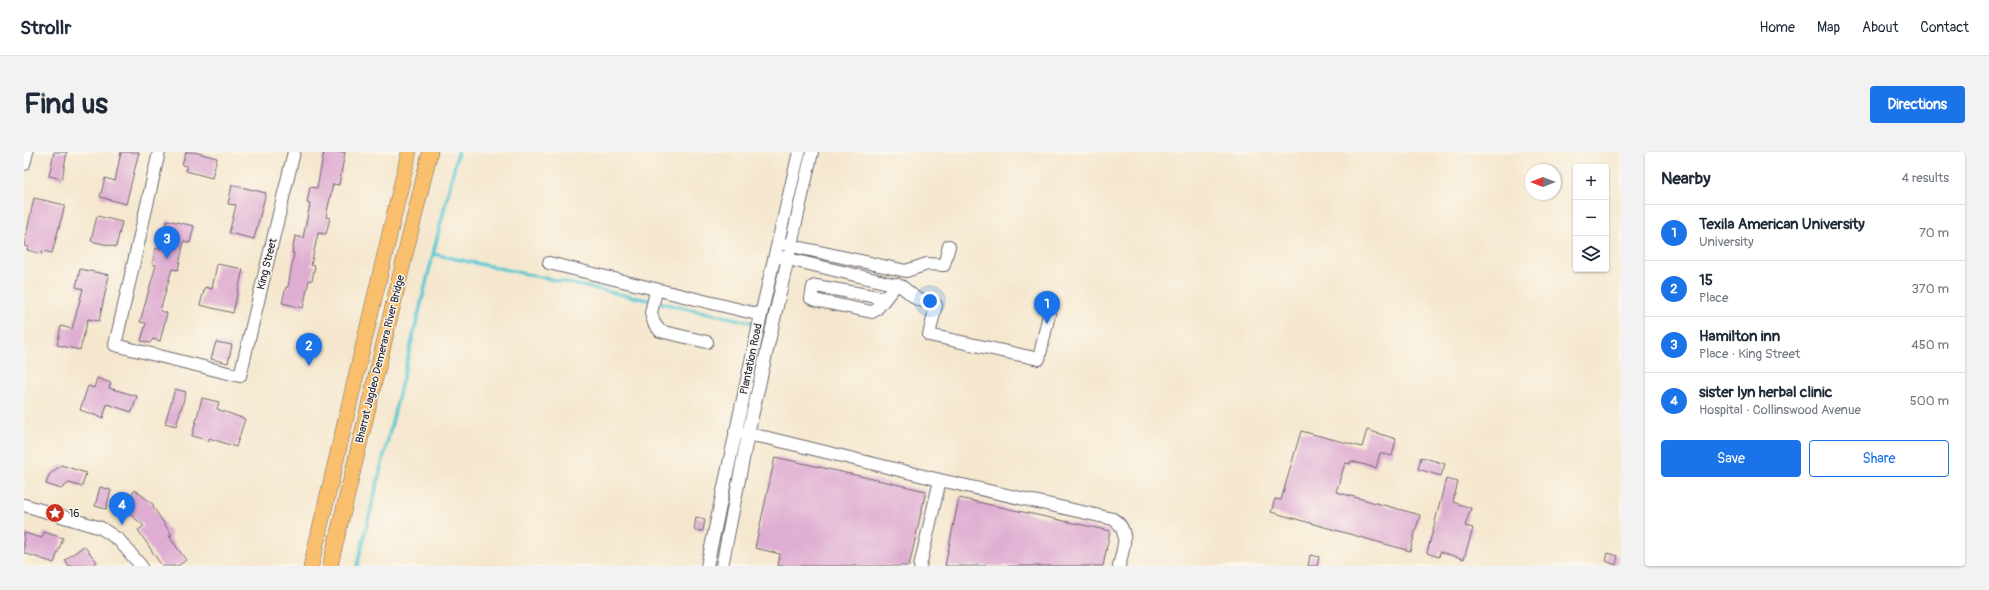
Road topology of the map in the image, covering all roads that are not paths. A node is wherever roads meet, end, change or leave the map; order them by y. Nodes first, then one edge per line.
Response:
1 (27, 152) edge
2 (159, 152) edge
3 (294, 152) edge
4 (409, 152) edge
5 (430, 152) edge
6 (799, 152) edge
7 (812, 152) edge
8 (24, 164) edge
9 (778, 243) junction
10 (791, 246) junction
11 (949, 246) dead end
12 (775, 256) junction
13 (788, 259) junction
14 (550, 263) dead end
15 (906, 271) junction
16 (899, 285) junction
17 (656, 290) junction
18 (884, 298) junction
19 (1049, 314) dead end
20 (761, 315) junction
21 (707, 342) dead end
22 (736, 432) junction
23 (748, 434) junction
24 (940, 480) junction
25 (24, 505) edge
26 (141, 566) edge
27 (311, 566) edge
28 (330, 566) edge
29 (707, 566) edge
30 (722, 566) edge
31 (920, 566) edge
32 (1119, 566) edge

1 - 8 street
2 - 3 street, King Street
4 - 27 main road, Bharrat Jagdeo Demerara River Bridge
5 - 28 main road, Bharrat Jagdeo Demerara River Bridge
6 - 9 street, Plantation Road
7 - 10 street, Plantation Road
9 - 10 street
9 - 12 street, Plantation Road
10 - 13 street, Plantation Road
10 - 15 street
11 - 15 street
12 - 13 street
12 - 20 street, Plantation Road
13 - 16 street
13 - 23 street, Plantation Road
14 - 17 street
15 - 16 street
16 - 18 street
16 - 19 street
17 - 20 street
17 - 21 street
18 - 18 street
20 - 22 street, Plantation Road
22 - 23 street
22 - 29 street, Plantation Road
23 - 24 street
23 - 30 street, Plantation Road
24 - 31 street
24 - 32 street
25 - 26 street

